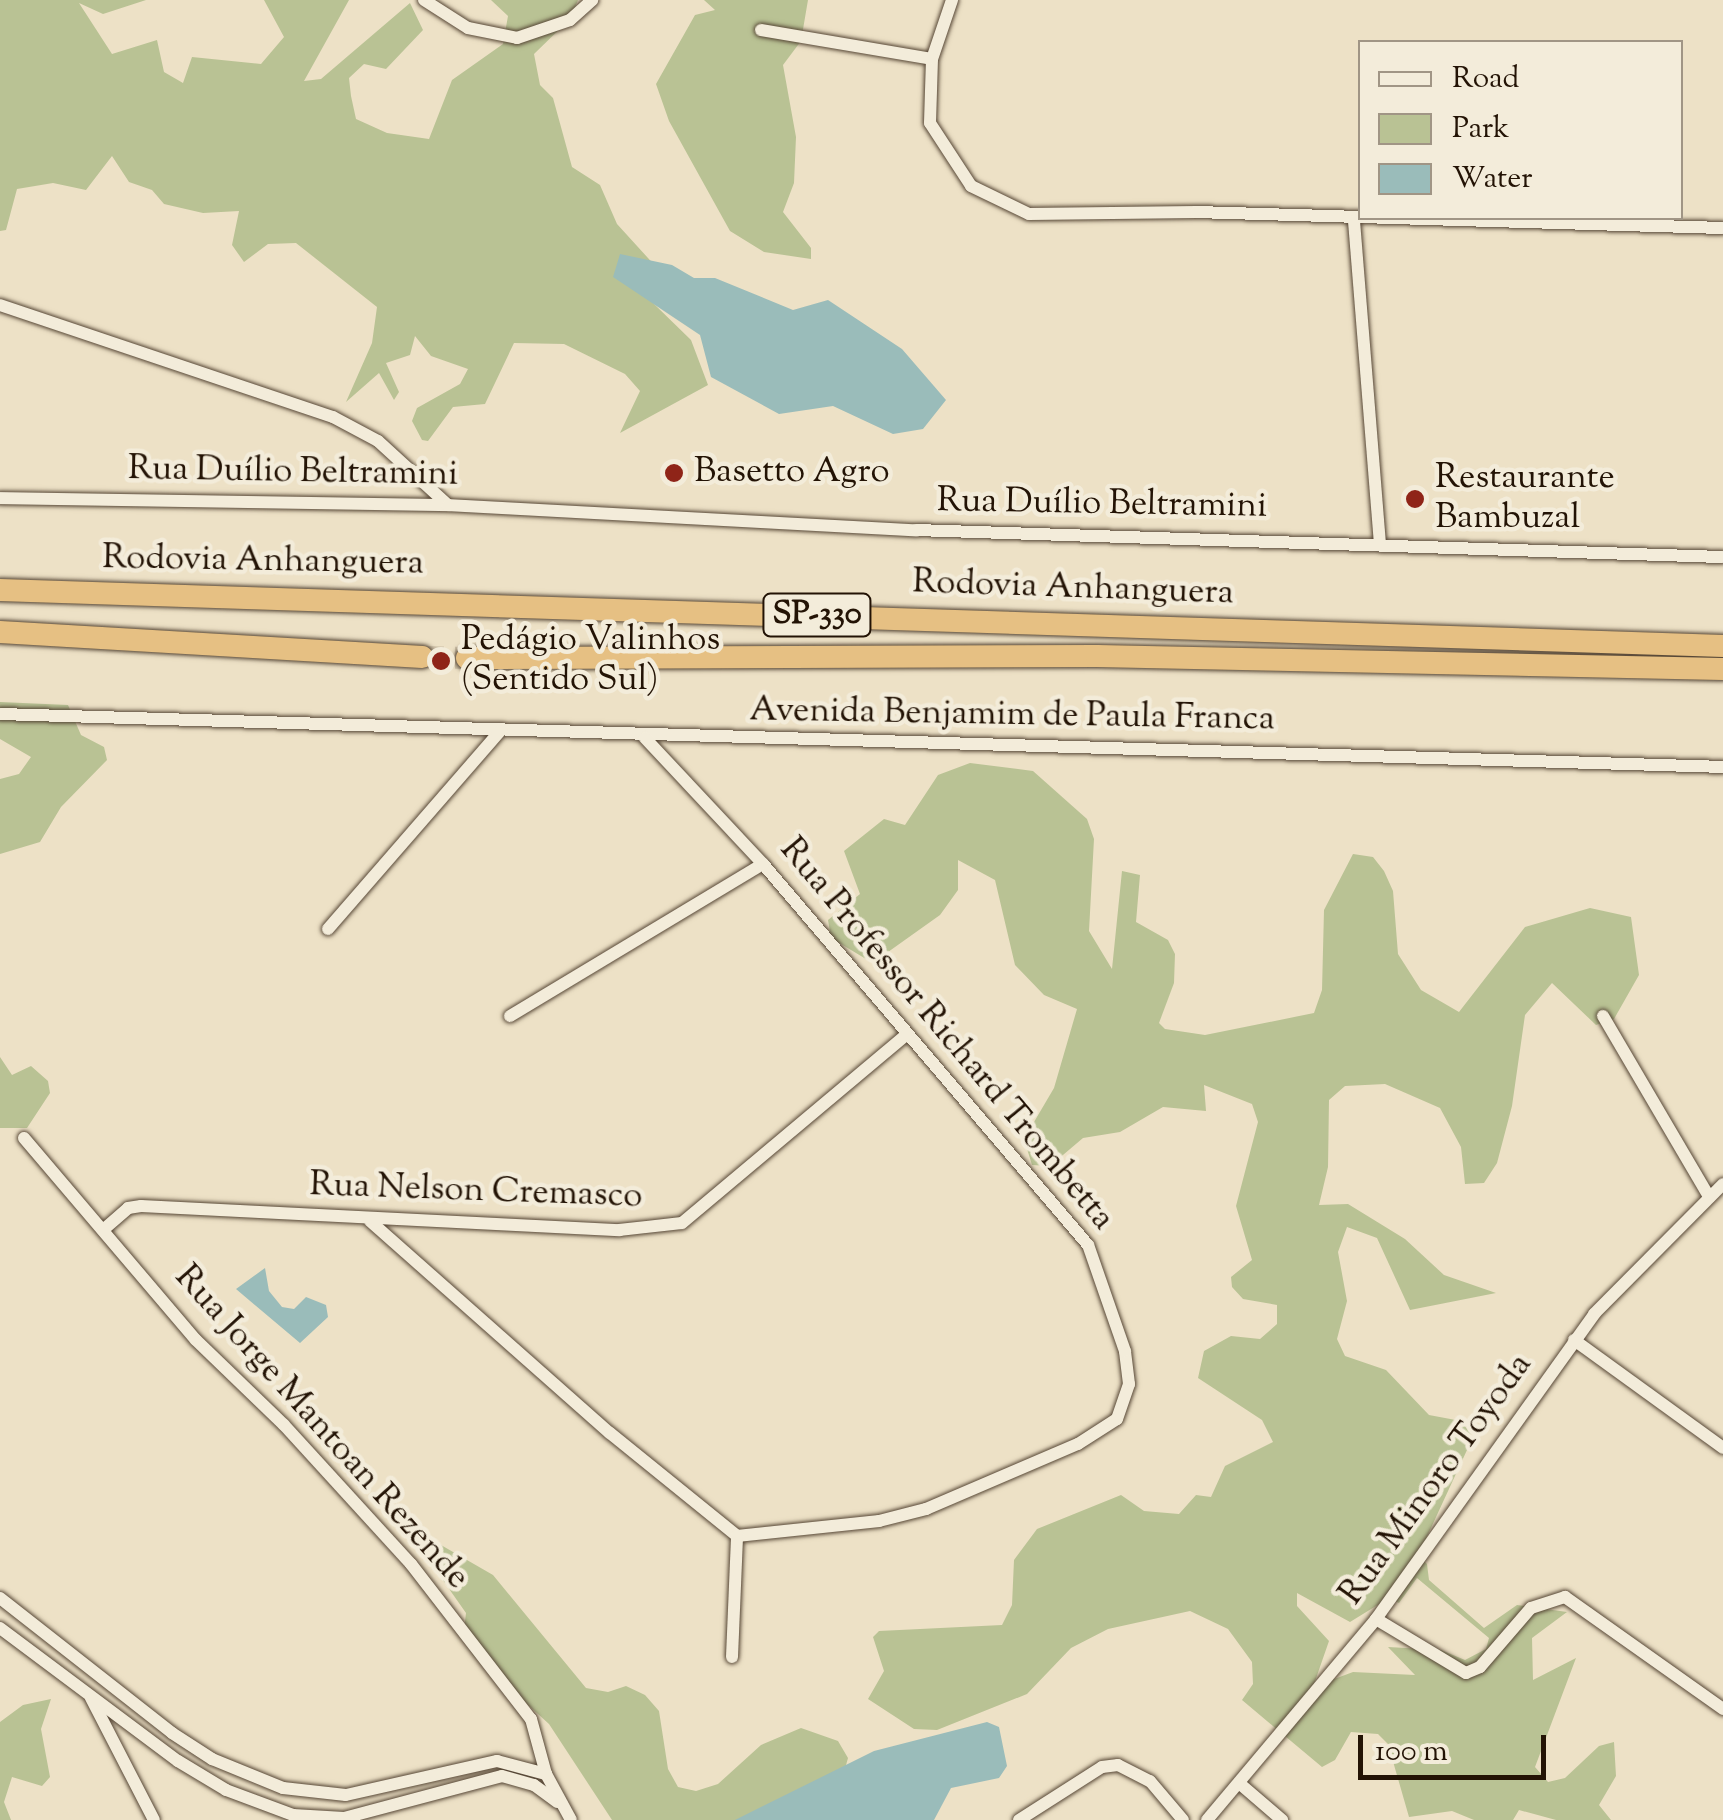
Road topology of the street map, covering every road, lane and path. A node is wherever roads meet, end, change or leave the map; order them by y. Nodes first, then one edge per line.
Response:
1 (424, 0) edge
2 (592, 0) edge
3 (952, 0) edge
4 (761, 30) dead end
5 (932, 60) junction
6 (1354, 221) junction
7 (1723, 228) edge
8 (0, 305) edge
9 (0, 498) edge
10 (448, 505) junction
11 (1380, 545) junction
12 (1723, 558) edge
13 (0, 590) edge
14 (0, 632) edge
15 (1723, 646) edge
16 (422, 657) tunnel mouth
17 (467, 658) tunnel mouth
18 (1723, 668) edge
19 (0, 714) edge
20 (502, 730) junction
21 (645, 738) junction
22 (1723, 767) edge
23 (763, 864) junction
24 (328, 930) dead end
25 (510, 1016) dead end
26 (1602, 1016) dead end
27 (907, 1034) junction
28 (24, 1138) dead end
29 (1723, 1184) edge
30 (1710, 1197) junction
31 (370, 1221) junction
32 (104, 1230) junction
33 (1574, 1340) junction
34 (1723, 1448) edge
35 (737, 1536) junction
36 (0, 1598) edge
37 (1376, 1619) junction
38 (0, 1628) edge
39 (732, 1657) dead end
40 (89, 1693) junction
41 (1723, 1709) edge
42 (546, 1774) junction
43 (1240, 1783) junction
44 (567, 1814) edge
45 (154, 1820) edge
46 (1020, 1820) edge
47 (1183, 1820) edge
48 (1207, 1820) edge
49 (1282, 1820) edge

1 - 2 street
3 - 5 street
4 - 5 street
5 - 6 street
6 - 7 street
6 - 11 street
8 - 10 street
9 - 10 street, Rua Duílio Beltramini
10 - 11 street, Rua Duílio Beltramini
11 - 12 street, Rua Duílio Beltramini
13 - 15 highway, Rodovia Anhanguera / SP-330
14 - 16 highway
17 - 18 highway, Rodovia Anhanguera / SP-330
19 - 20 street, Avenida Benjamim de Paula Franca
20 - 21 street, Avenida Benjamim de Paula Franca
20 - 24 street
21 - 22 street, Avenida Benjamim de Paula Franca
21 - 23 street, Rua Professor Richard Trombetta
23 - 25 street
23 - 27 street, Rua Professor Richard Trombetta
26 - 30 street
27 - 31 street, Rua Nelson Cremasco
27 - 35 street, Rua Professor Richard Trombetta
28 - 32 street, Rua Jorge Mantoan Rezende
29 - 30 street, Rua Minoro Toyoda
30 - 33 street, Rua Minoro Toyoda
31 - 32 street, Rua Nelson Cremasco
31 - 35 street
32 - 42 street, Rua Jorge Mantoan Rezende
33 - 34 street
33 - 37 street, Rua Minoro Toyoda
35 - 39 street
36 - 42 street
37 - 41 street
37 - 43 street, Rua Minoro Toyoda
38 - 40 street
40 - 44 street
40 - 45 street
42 - 44 street, Rua Jorge Mantoan Rezende
43 - 48 street, Rua Minoro Toyoda
43 - 49 street
46 - 47 street

